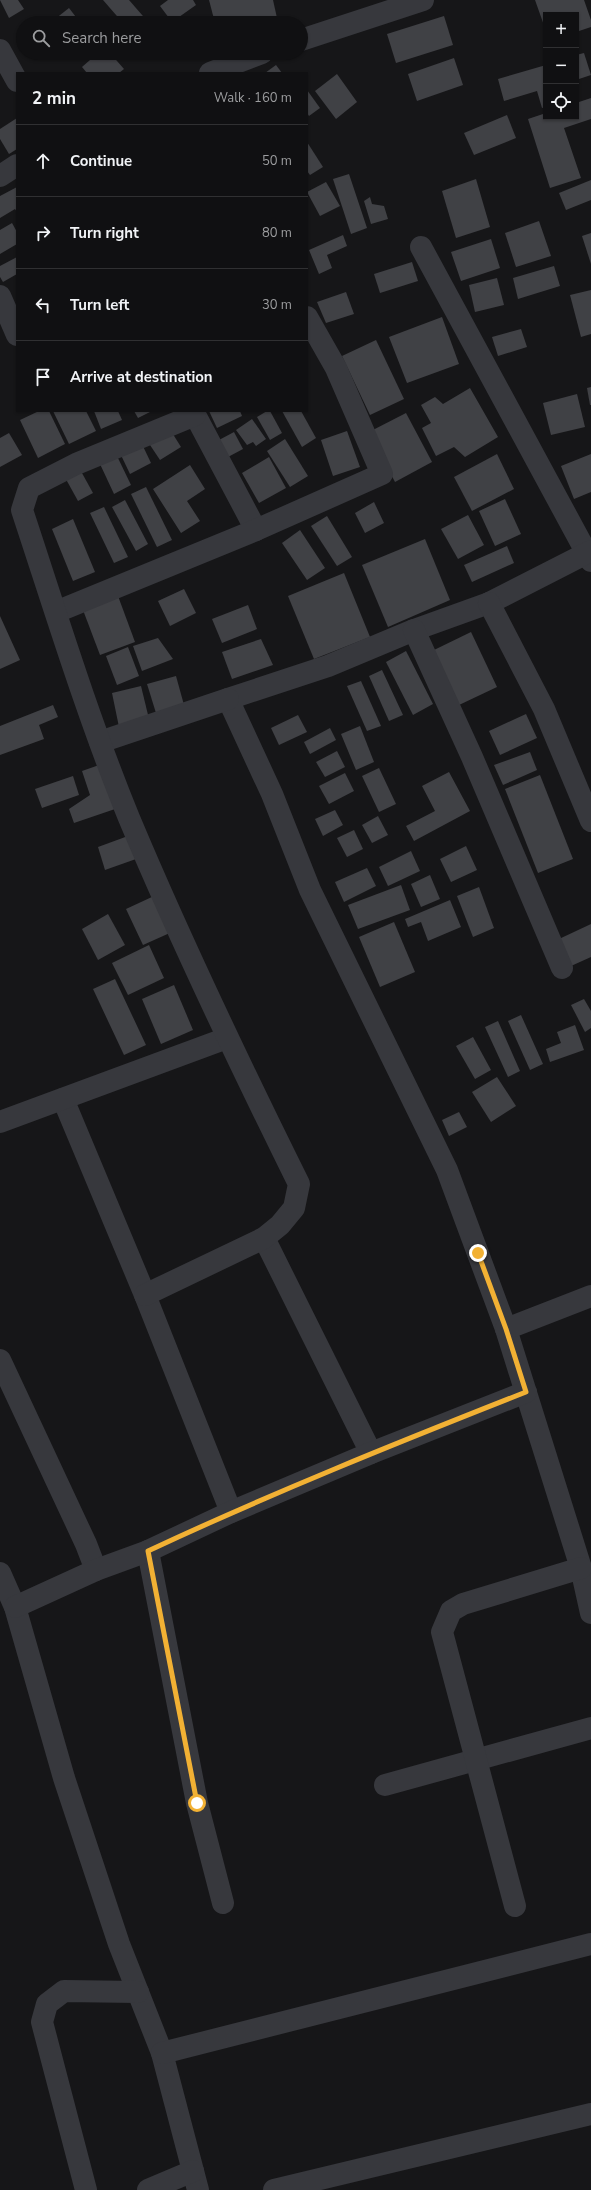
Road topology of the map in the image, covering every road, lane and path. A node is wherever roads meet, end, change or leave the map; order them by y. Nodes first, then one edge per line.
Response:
1 (423, 0) edge
2 (308, 38) edge
3 (0, 50) edge
4 (244, 60) edge
5 (213, 72) edge
6 (16, 78) edge
7 (16, 166) edge
8 (0, 176) edge
9 (421, 247) dead end
10 (0, 296) edge
11 (308, 318) edge
12 (16, 333) edge
13 (194, 413) edge
14 (256, 530) junction
15 (589, 555) edge
16 (489, 603) junction
17 (56, 612) junction
18 (414, 630) junction
19 (228, 699) junction
20 (100, 742) junction
21 (591, 821) edge
22 (562, 968) dead end
23 (227, 1038) junction
24 (63, 1099) junction
25 (0, 1122) edge
26 (264, 1238) junction
27 (145, 1295) junction
28 (591, 1296) edge
29 (506, 1329) junction
30 (0, 1360) edge
31 (526, 1392) junction
32 (371, 1453) junction
33 (231, 1512) junction
34 (148, 1551) junction
35 (581, 1568) junction
36 (96, 1570) junction
37 (0, 1573) edge
38 (15, 1607) junction
39 (591, 1613) edge
40 (591, 1728) edge
41 (476, 1759) junction
42 (386, 1785) dead end
43 (223, 1903) dead end
44 (515, 1906) dead end
45 (591, 1944) edge
46 (138, 1992) junction
47 (162, 2053) junction
48 (591, 2114) edge
49 (196, 2181) edge
50 (86, 2190) edge
51 (148, 2190) edge
52 (274, 2190) edge

1 - 2 street
3 - 6 street
4 - 5 street
7 - 8 street
9 - 15 street
10 - 12 street
11 - 14 street
13 - 14 street
13 - 17 street
14 - 17 street
15 - 16 street
16 - 18 street
16 - 21 street
17 - 20 street
18 - 19 street
18 - 22 street
19 - 20 street
19 - 29 street
20 - 23 street
23 - 24 street
23 - 26 street
24 - 25 street
24 - 27 street
26 - 27 street
26 - 32 street
27 - 33 street
28 - 29 street
29 - 31 street
30 - 36 street
31 - 32 street
31 - 35 street
32 - 33 street
33 - 34 street
34 - 36 street
34 - 43 street
35 - 39 street
35 - 41 street
36 - 38 street
37 - 38 street
38 - 46 street
40 - 41 street
41 - 42 street
41 - 44 street
45 - 47 street
46 - 47 street
46 - 50 street
47 - 49 street
48 - 52 street
49 - 51 street

